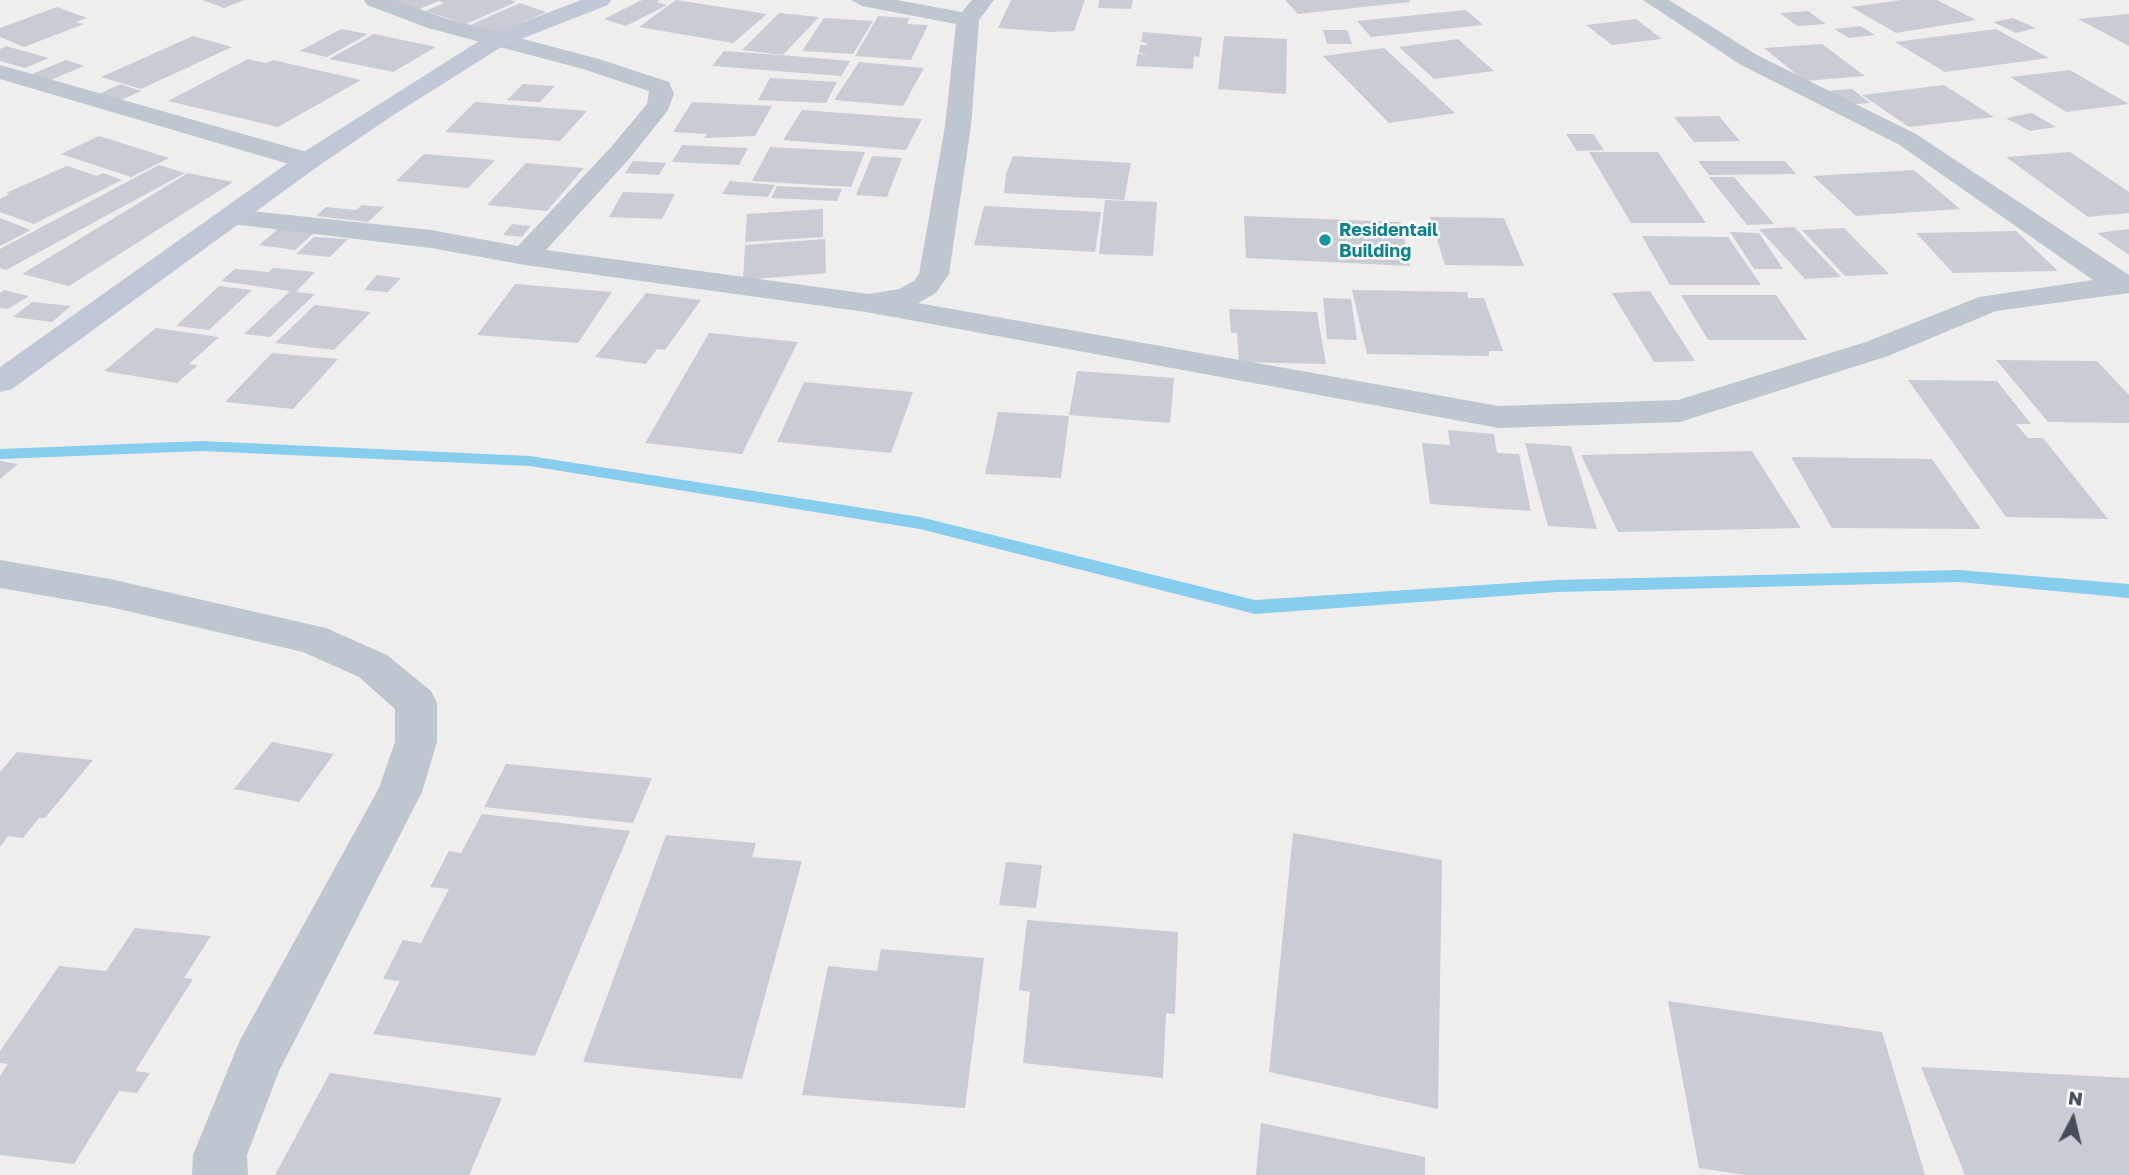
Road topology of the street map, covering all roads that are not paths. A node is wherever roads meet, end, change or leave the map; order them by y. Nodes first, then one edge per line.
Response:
1 (375, 0) edge
2 (600, 0) edge
3 (862, 0) edge
4 (1654, 0) edge
5 (976, 10) edge
6 (495, 41) junction
7 (0, 72) edge
8 (308, 161) junction
9 (233, 217) junction
10 (526, 256) junction
11 (2124, 284) edge
12 (866, 303) junction
13 (0, 382) edge
14 (0, 574) edge
15 (220, 1175) edge

1 - 6 street
2 - 6 street
3 - 5 street
4 - 11 street
5 - 12 street
6 - 8 street
6 - 10 street
7 - 8 street
8 - 9 street
9 - 10 street
9 - 13 street
10 - 12 street
11 - 12 street
14 - 15 street

